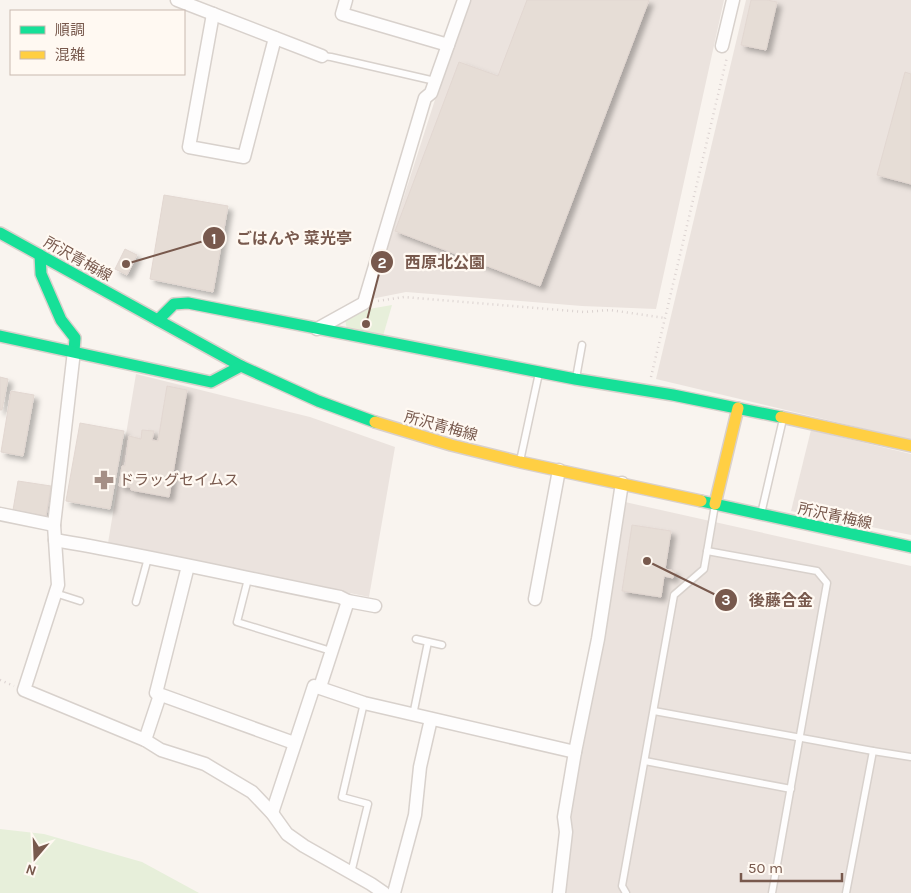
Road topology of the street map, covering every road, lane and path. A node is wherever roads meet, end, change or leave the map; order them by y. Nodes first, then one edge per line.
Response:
1 (177, 0) edge
2 (346, 0) edge
3 (464, 0) edge
4 (733, 0) edge
5 (213, 14) junction
6 (276, 38) junction
7 (448, 46) junction
8 (726, 47) joint
9 (322, 56) joint
10 (435, 81) junction
11 (0, 233) edge
12 (40, 255) junction
13 (364, 303) junction
14 (665, 318) junction
15 (158, 320) junction
16 (317, 329) junction
17 (0, 336) edge
18 (582, 345) dead end
19 (74, 350) junction
20 (241, 366) junction
21 (539, 372) junction
22 (575, 379) junction
23 (648, 391) junction
24 (738, 408) junction
25 (784, 418) junction
26 (911, 446) edge
27 (520, 462) junction
28 (560, 470) junction
29 (622, 483) junction
30 (715, 504) junction
31 (0, 514) edge
32 (760, 515) junction
33 (54, 525) junction
34 (55, 540) junction
35 (911, 547) edge
36 (707, 551) junction
37 (148, 558) junction
38 (188, 566) junction
39 (248, 579) junction
40 (55, 593) junction
41 (535, 599) dead end
42 (80, 601) dead end
43 (348, 601) junction
44 (136, 602) dead end
45 (376, 606) dead end
46 (416, 639) dead end
47 (428, 642) junction
48 (442, 645) dead end
49 (331, 651) junction
50 (320, 687) junction
51 (160, 694) junction
52 (364, 703) junction
53 (654, 711) junction
54 (413, 715) junction
55 (431, 719) junction
56 (799, 737) junction
57 (145, 740) junction
58 (294, 743) junction
59 (873, 751) junction
60 (575, 752) junction
61 (911, 757) edge
62 (645, 761) junction
63 (791, 788) junction
64 (272, 813) junction
65 (351, 872) junction
66 (384, 893) edge
67 (394, 893) edge
68 (559, 893) edge
69 (626, 893) edge
70 (772, 893) edge
71 (846, 893) edge

1 - 5 street
2 - 7 street
3 - 7 street
4 - 8 street
5 - 6 street
5 - 6 street
6 - 9 street
7 - 10 street
8 - 14 path
9 - 10 lane
10 - 13 street
11 - 12 street, 所沢青梅線
12 - 15 street, 所沢青梅線
12 - 19 street
13 - 14 path
13 - 16 street
14 - 23 path
15 - 16 street
15 - 20 street, 所沢青梅線
16 - 21 street
17 - 19 street
18 - 22 lane
19 - 20 street
19 - 33 street
20 - 27 street, 所沢青梅線
21 - 22 street
21 - 27 lane
22 - 23 street
23 - 24 street
24 - 25 street
24 - 30 street
25 - 26 street
25 - 32 lane
27 - 28 street, 所沢青梅線
28 - 29 street, 所沢青梅線
28 - 41 street
29 - 30 street, 所沢青梅線
29 - 60 street
30 - 32 street, 所沢青梅線
30 - 36 lane
31 - 33 street
32 - 35 street, 所沢青梅線
33 - 34 street
34 - 37 street
34 - 40 street
36 - 53 lane
36 - 56 lane
37 - 38 street
37 - 44 lane
38 - 39 street
38 - 51 street
39 - 43 street
39 - 49 lane
40 - 42 lane
40 - 57 street
43 - 45 street
43 - 49 street
46 - 47 lane
47 - 48 lane
47 - 54 lane
49 - 50 street
50 - 52 street
50 - 58 street
51 - 57 street
51 - 58 street
52 - 54 street
52 - 65 lane
53 - 56 lane
53 - 62 lane
54 - 55 street
55 - 60 street
55 - 67 street
56 - 59 lane
56 - 63 lane
57 - 64 street
58 - 64 street
59 - 61 lane
59 - 71 lane
60 - 68 street
62 - 63 lane
62 - 69 lane
63 - 70 lane
64 - 65 street
65 - 66 street

